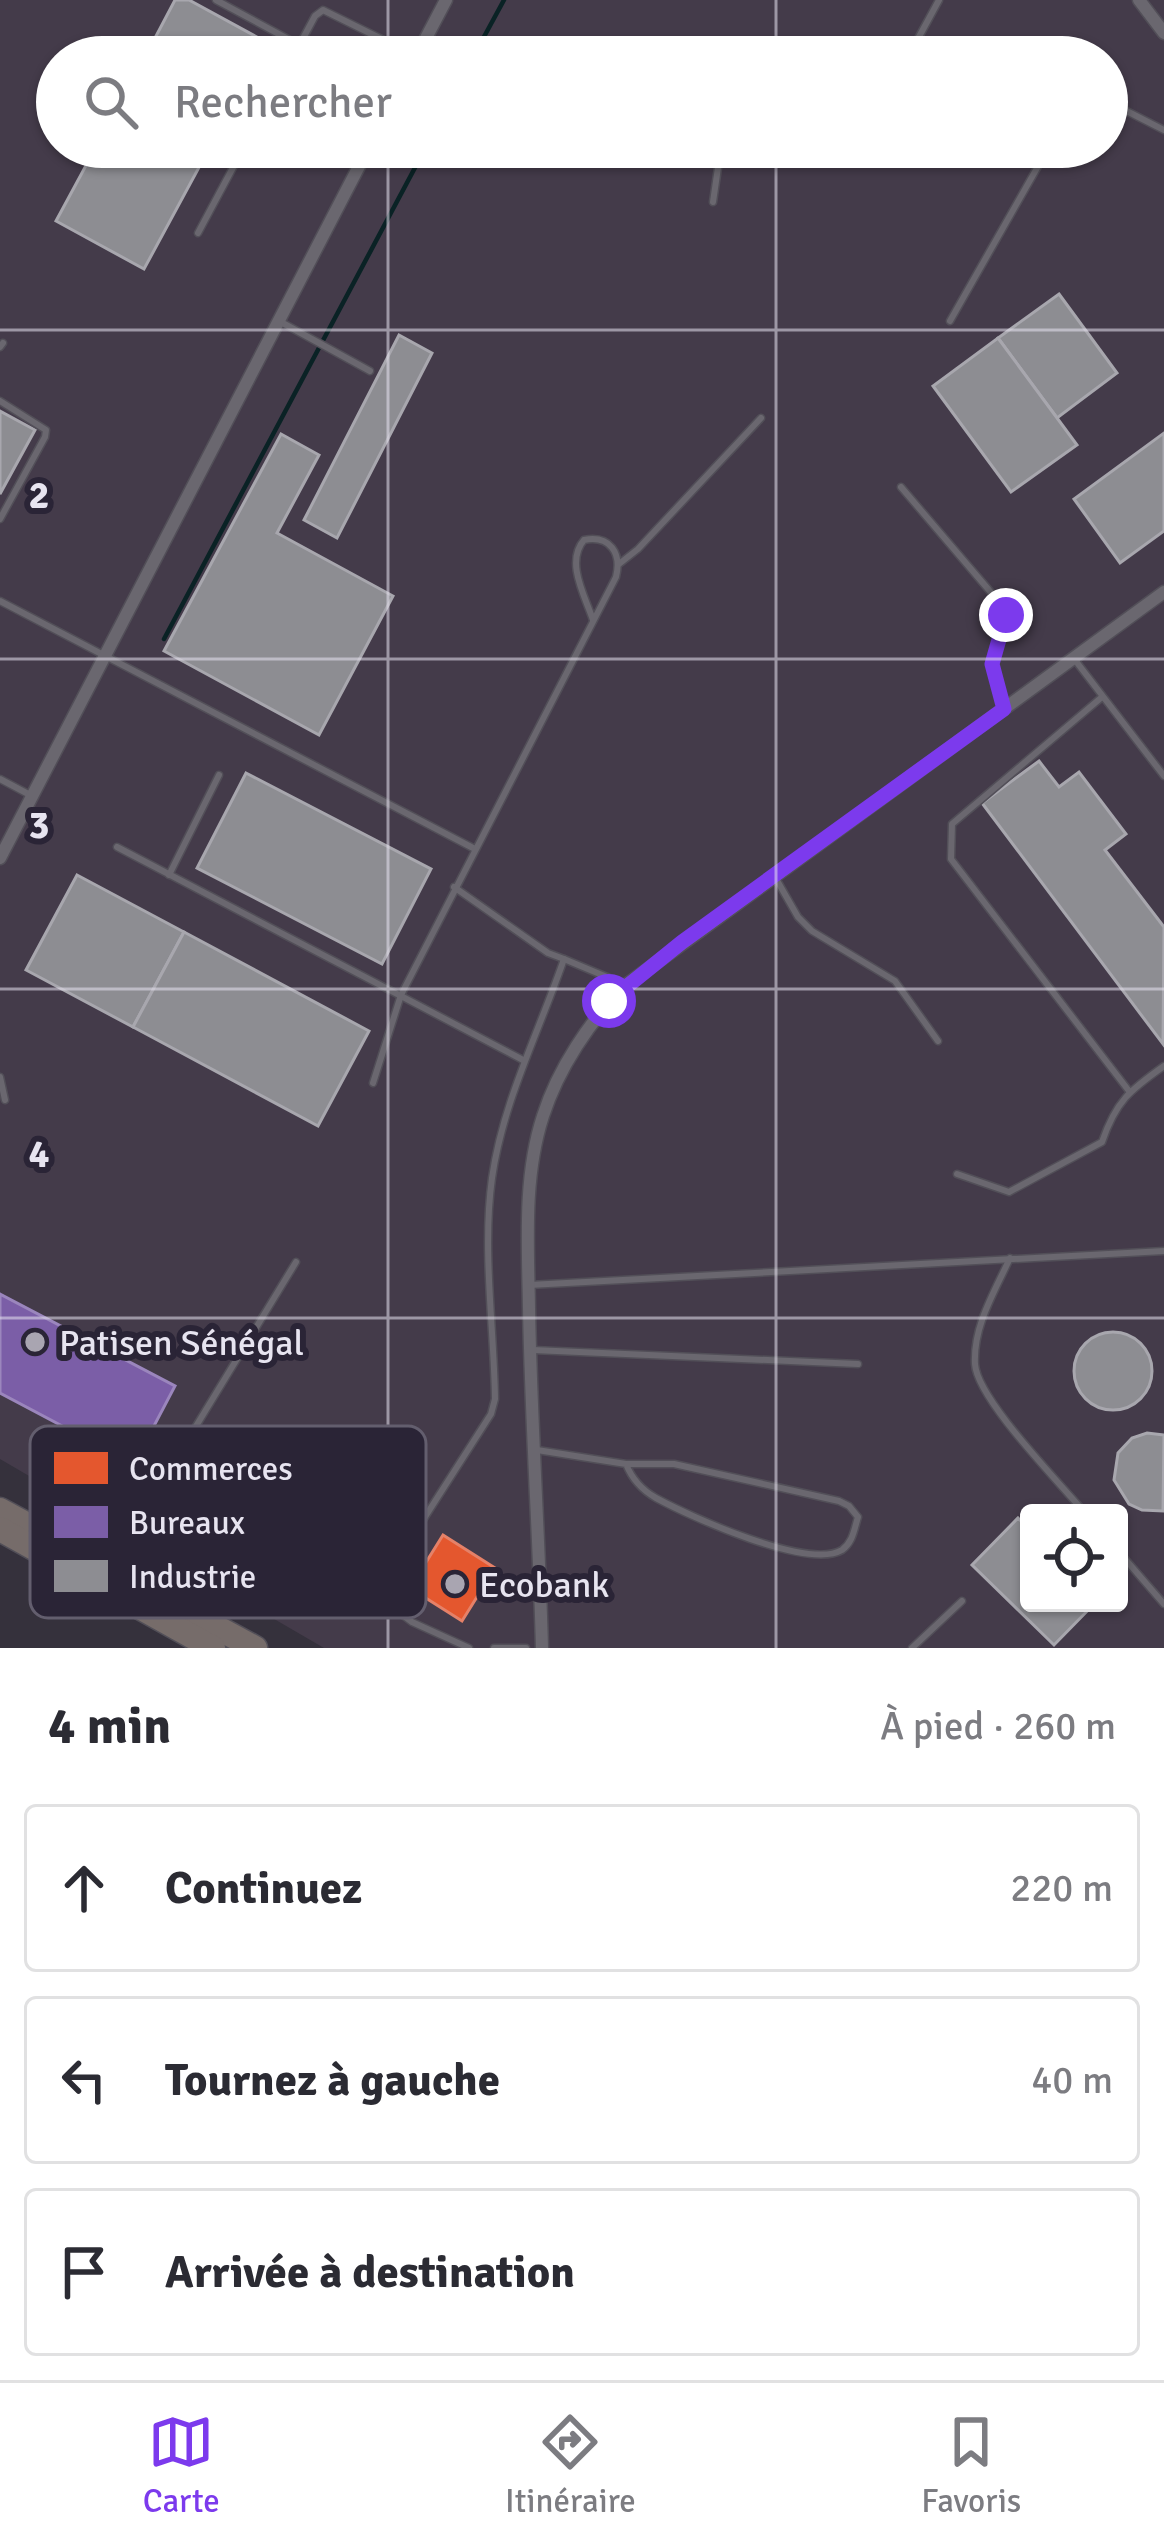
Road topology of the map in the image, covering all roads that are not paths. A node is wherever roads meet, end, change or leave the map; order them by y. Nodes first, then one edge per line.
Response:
1 (216, 0) edge
2 (446, 0) edge
3 (939, 0) edge
4 (1139, 0) edge
5 (1164, 33) edge
6 (282, 36) edge
7 (304, 36) edge
8 (376, 36) edge
9 (427, 36) edge
10 (919, 36) edge
11 (1128, 112) edge
12 (1164, 130) edge
13 (233, 168) edge
14 (359, 168) edge
15 (718, 168) edge
16 (1037, 168) edge
17 (713, 202) dead end
18 (198, 233) dead end
19 (279, 321) junction
20 (950, 321) dead end
21 (370, 371) dead end
22 (0, 401) edge
23 (761, 418) dead end
24 (901, 488) dead end
25 (0, 519) edge
26 (619, 564) junction
27 (1164, 592) edge
28 (0, 601) edge
29 (593, 620) junction
30 (106, 654) junction
31 (1072, 658) junction
32 (1102, 697) junction
33 (1004, 709) junction
34 (219, 776) dead end
35 (1164, 776) edge
36 (0, 779) edge
37 (32, 796) junction
38 (117, 847) dead end
39 (473, 848) junction
40 (0, 859) edge
41 (169, 874) junction
42 (775, 877) junction
43 (454, 887) junction
44 (564, 959) junction
45 (626, 985) junction
46 (401, 995) junction
47 (938, 1041) dead end
48 (524, 1060) junction
49 (1164, 1066) edge
50 (0, 1077) edge
51 (373, 1083) dead end
52 (1129, 1091) junction
53 (5, 1100) dead end
54 (957, 1174) dead end
55 (1164, 1251) edge
56 (1010, 1258) junction
57 (296, 1262) dead end
58 (529, 1285) junction
59 (530, 1350) junction
60 (858, 1364) dead end
61 (196, 1426) edge
62 (533, 1450) junction
63 (626, 1464) junction
64 (1078, 1504) edge
65 (0, 1510) edge
66 (426, 1515) edge
67 (30, 1526) edge
68 (0, 1529) edge
69 (30, 1546) edge
70 (1128, 1562) edge
71 (962, 1601) dead end
72 (1164, 1604) edge
73 (159, 1618) edge
74 (199, 1618) edge
75 (407, 1618) edge
76 (213, 1648) edge
77 (254, 1648) edge
78 (469, 1648) edge
79 (494, 1648) edge
80 (526, 1648) edge
81 (542, 1648) edge
82 (913, 1648) edge

1 - 6 lane
2 - 9 street
3 - 10 lane
4 - 5 street
7 - 8 lane
11 - 12 lane
13 - 18 lane
14 - 19 street
15 - 17 lane
16 - 20 lane
19 - 21 lane
19 - 30 street
22 - 25 lane
23 - 26 lane
24 - 33 lane
26 - 29 lane
26 - 29 lane
27 - 31 street
28 - 30 lane
29 - 39 lane
30 - 37 street
30 - 39 lane
31 - 32 lane
31 - 33 street
32 - 35 lane
32 - 52 lane
33 - 42 street
34 - 41 lane
36 - 37 lane
37 - 40 street
38 - 41 lane
39 - 43 lane
41 - 46 lane
42 - 45 street
42 - 47 lane
43 - 44 lane
43 - 46 lane
44 - 45 lane
44 - 48 lane
45 - 58 street
46 - 48 lane
46 - 51 lane
48 - 66 lane
49 - 52 lane
50 - 53 lane
52 - 54 lane
55 - 56 lane
56 - 58 lane
56 - 64 lane
57 - 61 lane
58 - 59 street
59 - 60 lane
59 - 62 street
62 - 63 lane
62 - 81 street
63 - 63 lane
65 - 67 highway
68 - 69 highway
70 - 72 lane
71 - 82 lane
73 - 76 highway
74 - 77 highway
75 - 78 lane
79 - 80 lane

